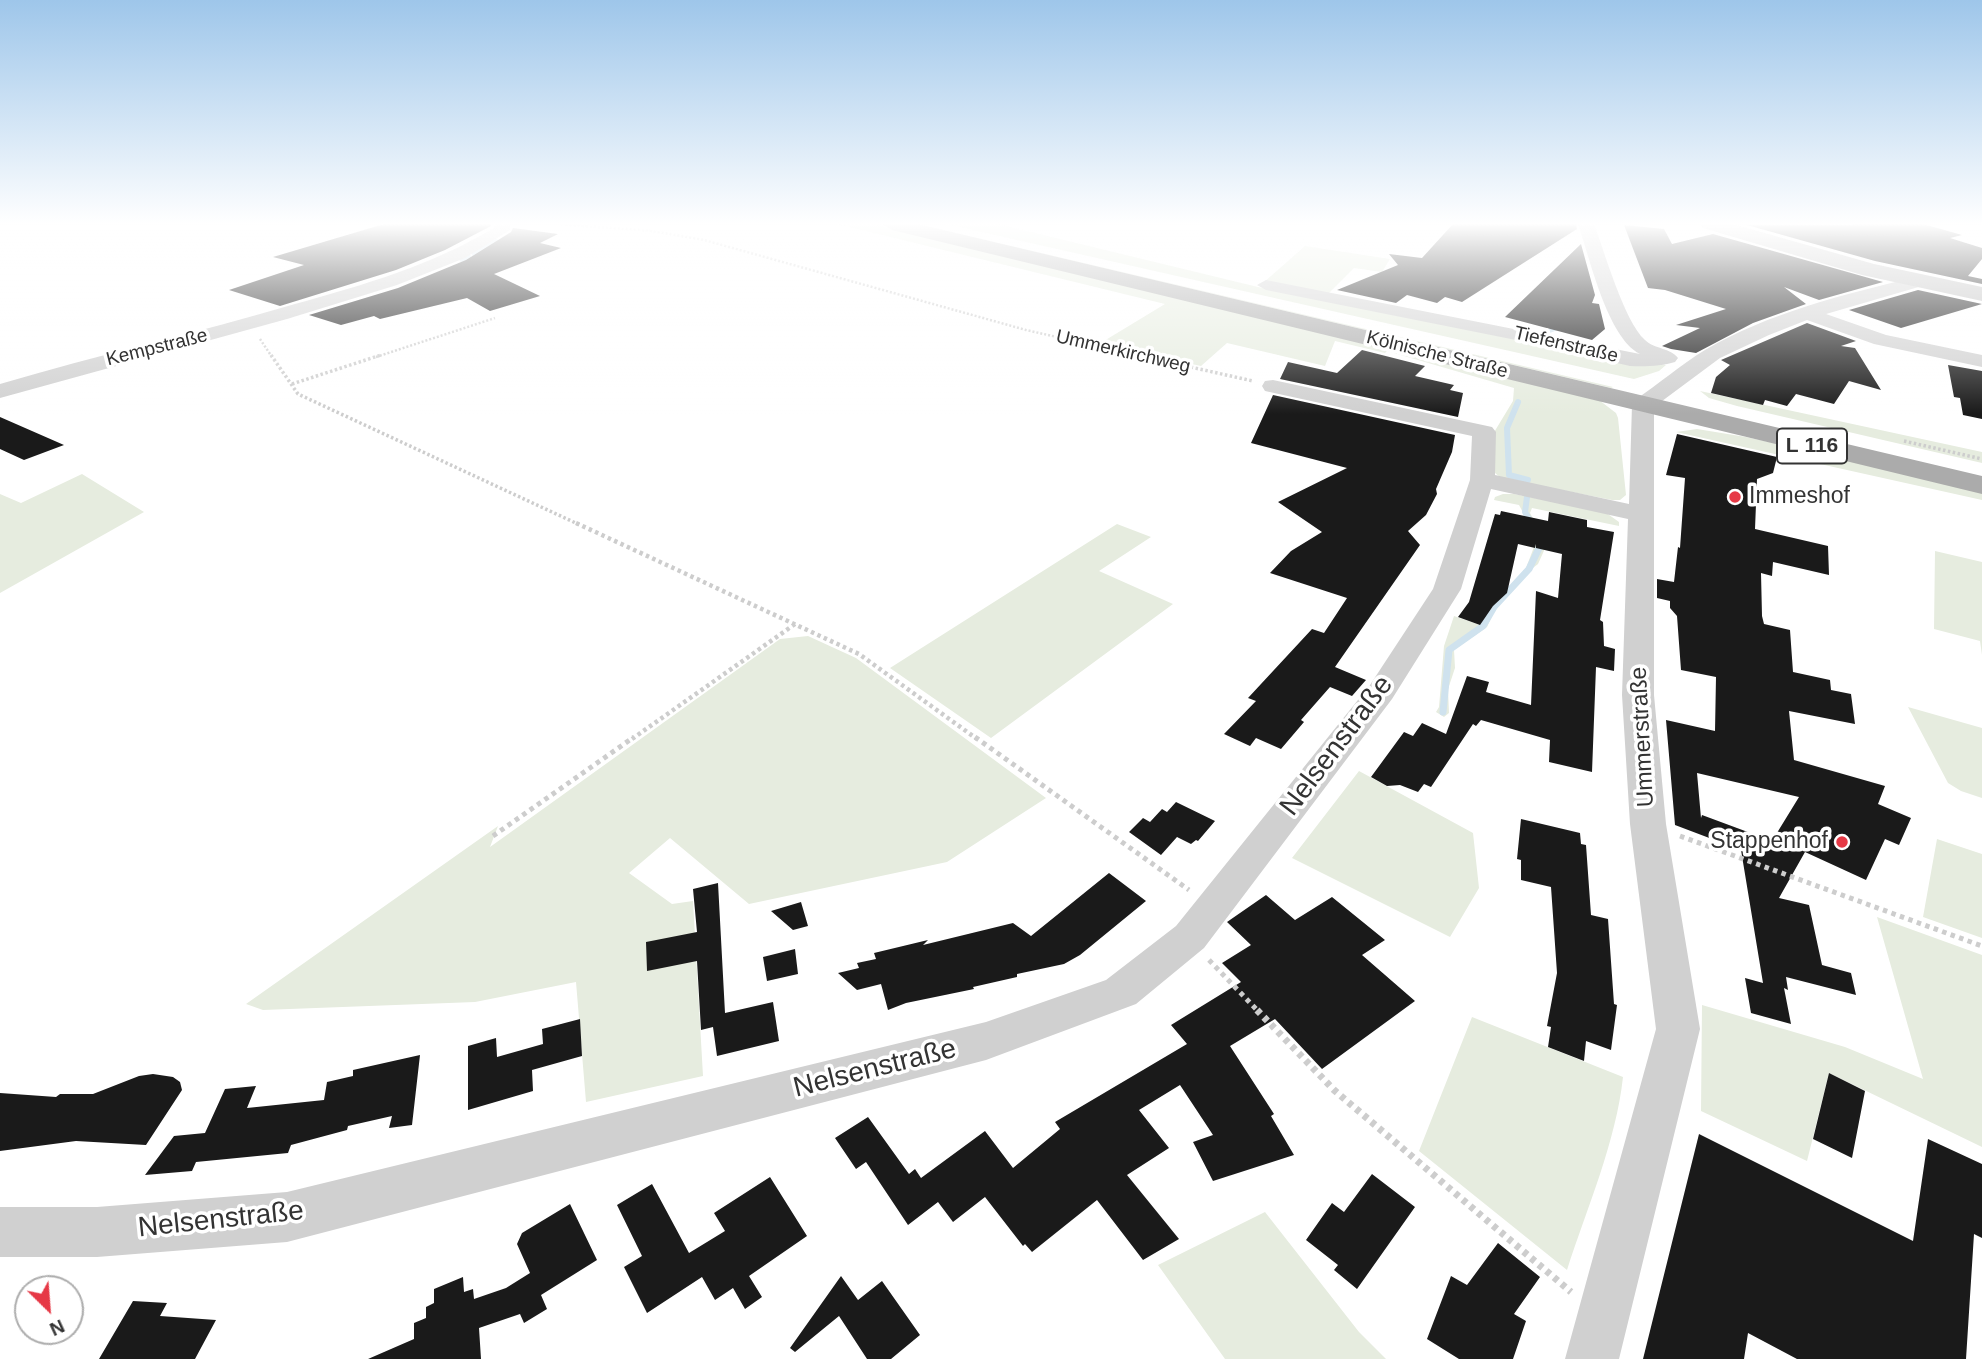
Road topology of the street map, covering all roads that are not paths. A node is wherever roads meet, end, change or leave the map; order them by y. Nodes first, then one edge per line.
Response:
1 (364, 287) edge
2 (1167, 287) edge
3 (1190, 287) edge
4 (1278, 287) edge
5 (1611, 287) edge
6 (1898, 287) edge
7 (1946, 287) edge
8 (1982, 294) edge
9 (1808, 314) junction
10 (1660, 355) junction
11 (1982, 362) edge
12 (1697, 365) junction
13 (1273, 386) road end
14 (0, 391) edge
15 (1652, 399) junction
16 (1982, 467) edge
17 (1482, 480) junction
18 (1982, 485) edge
19 (1640, 514) junction
20 (0, 1232) edge
21 (1592, 1359) edge

1 - 14 street, Kempstraße
2 - 15 main road, Kölnische Straße / L 116
3 - 15 main road, Kölnische Straße / L 116
4 - 10 street, Tiefenstraße
5 - 10 street, Tiefenstraße
6 - 9 street
7 - 8 main road
9 - 11 street
9 - 12 street
10 - 12 street, Tiefenstraße
12 - 15 street
13 - 17 street, Nelsenstraße
15 - 16 main road, Kölnische Straße / L 116
15 - 18 main road, Kölnische Straße / L 116
15 - 19 street, Ummerstraße
17 - 19 street
17 - 20 street, Nelsenstraße
19 - 21 street, Ummerstraße

